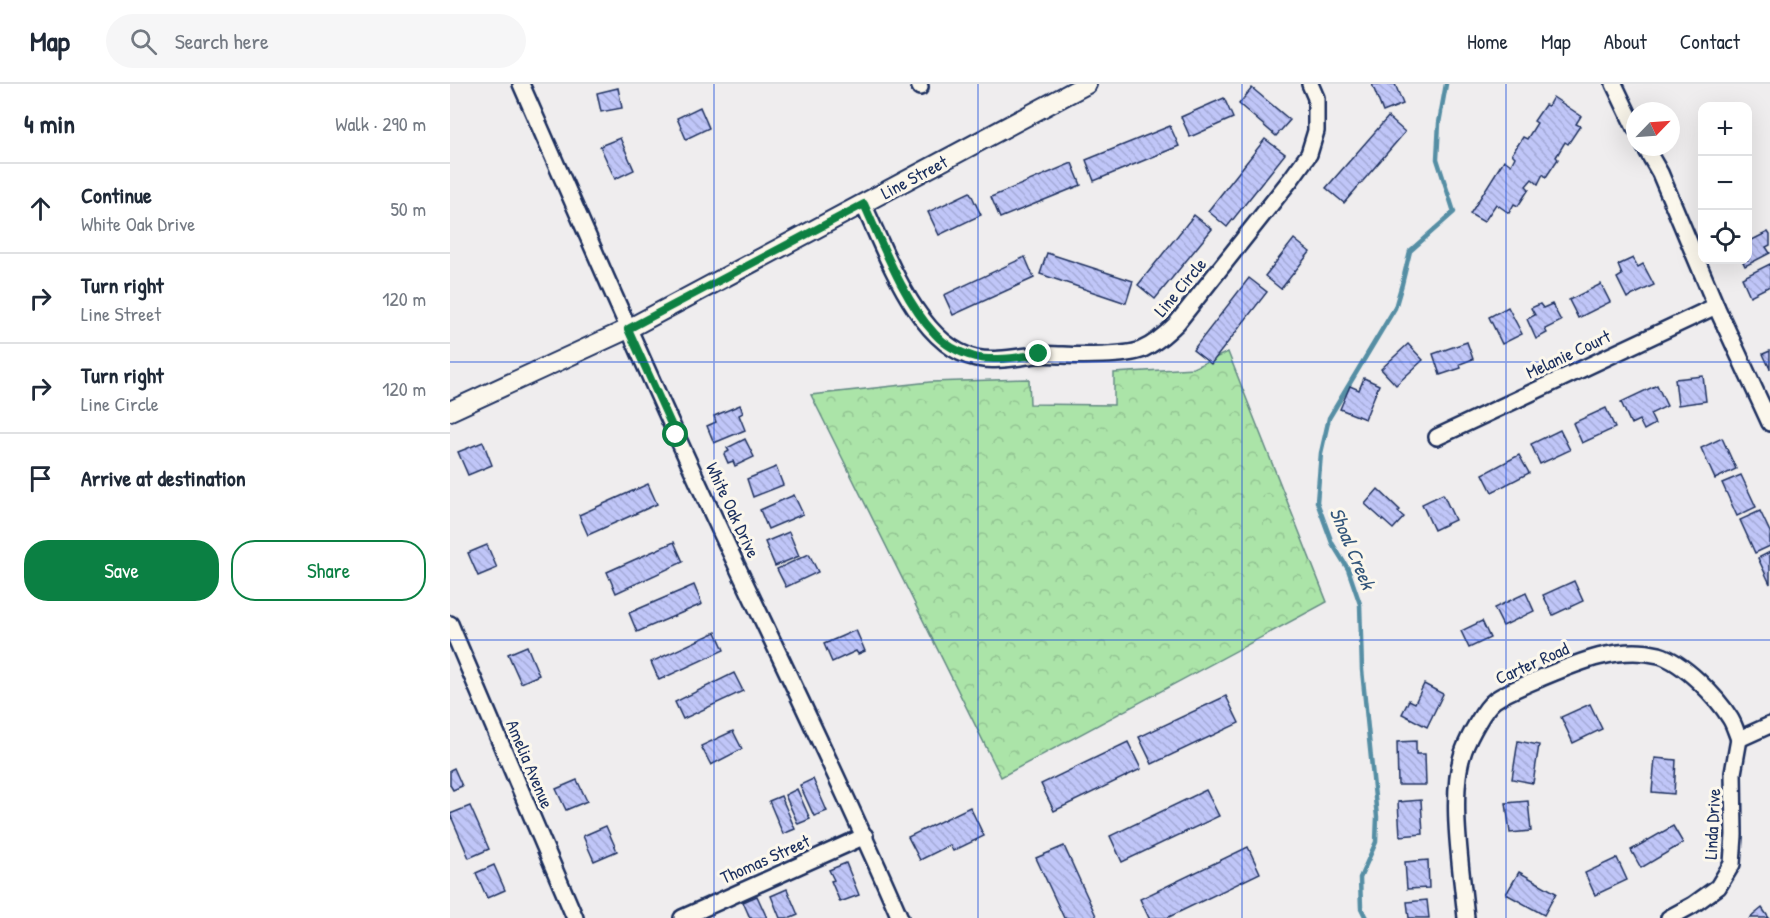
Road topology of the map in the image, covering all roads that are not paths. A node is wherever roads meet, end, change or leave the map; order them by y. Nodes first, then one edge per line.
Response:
1 (521, 84) edge
2 (1087, 84) edge
3 (1310, 84) edge
4 (1614, 84) edge
5 (1626, 109) edge
6 (1650, 156) edge
7 (864, 204) junction
8 (1716, 306) junction
9 (628, 329) junction
10 (450, 411) edge
11 (1768, 413) edge
12 (1437, 437) dead end
13 (450, 624) edge
14 (1770, 725) edge
15 (1739, 739) junction
16 (865, 836) junction
17 (575, 918) edge
18 (682, 918) edge
19 (900, 918) edge
20 (1466, 918) edge
21 (1669, 918) edge

1 - 9 street, White Oak Drive
2 - 7 street, Line Street
3 - 7 street, Line Circle
4 - 5 street
6 - 8 street
7 - 9 street, Line Street
8 - 11 street
8 - 12 street, Melanie Court
9 - 10 street, Line Street
9 - 16 street, White Oak Drive
13 - 17 street, Amelia Avenue
14 - 15 street
15 - 20 street, Carter Road
15 - 21 street, Linda Drive
16 - 18 street, Thomas Street
16 - 19 street, White Oak Drive

